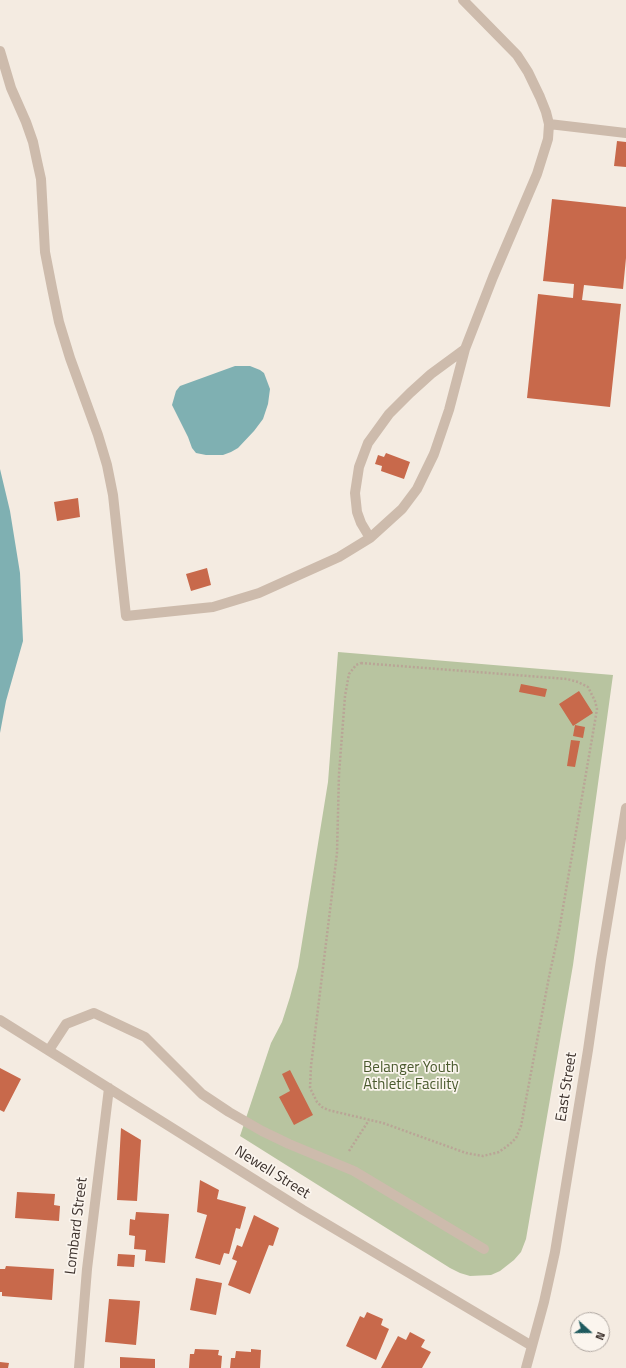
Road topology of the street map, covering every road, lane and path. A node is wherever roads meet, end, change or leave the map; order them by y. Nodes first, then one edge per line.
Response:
1 (463, 0) edge
2 (0, 50) edge
3 (549, 124) junction
4 (626, 134) edge
5 (465, 349) junction
6 (370, 538) junction
7 (626, 808) edge
8 (0, 1020) edge
9 (49, 1050) junction
10 (109, 1088) junction
11 (369, 1120) junction
12 (340, 1165) junction
13 (484, 1249) dead end
14 (532, 1346) junction
15 (79, 1368) edge
16 (526, 1368) edge

1 - 3 street
2 - 6 street
3 - 4 street
3 - 5 street
5 - 6 street
5 - 6 street
7 - 14 street, East Street
8 - 9 street, Newell Street
9 - 10 street, Newell Street
9 - 12 street
10 - 14 street, Newell Street
10 - 15 street, Lombard Street
11 - 11 path
11 - 12 path
12 - 13 street
14 - 16 street, East Street

